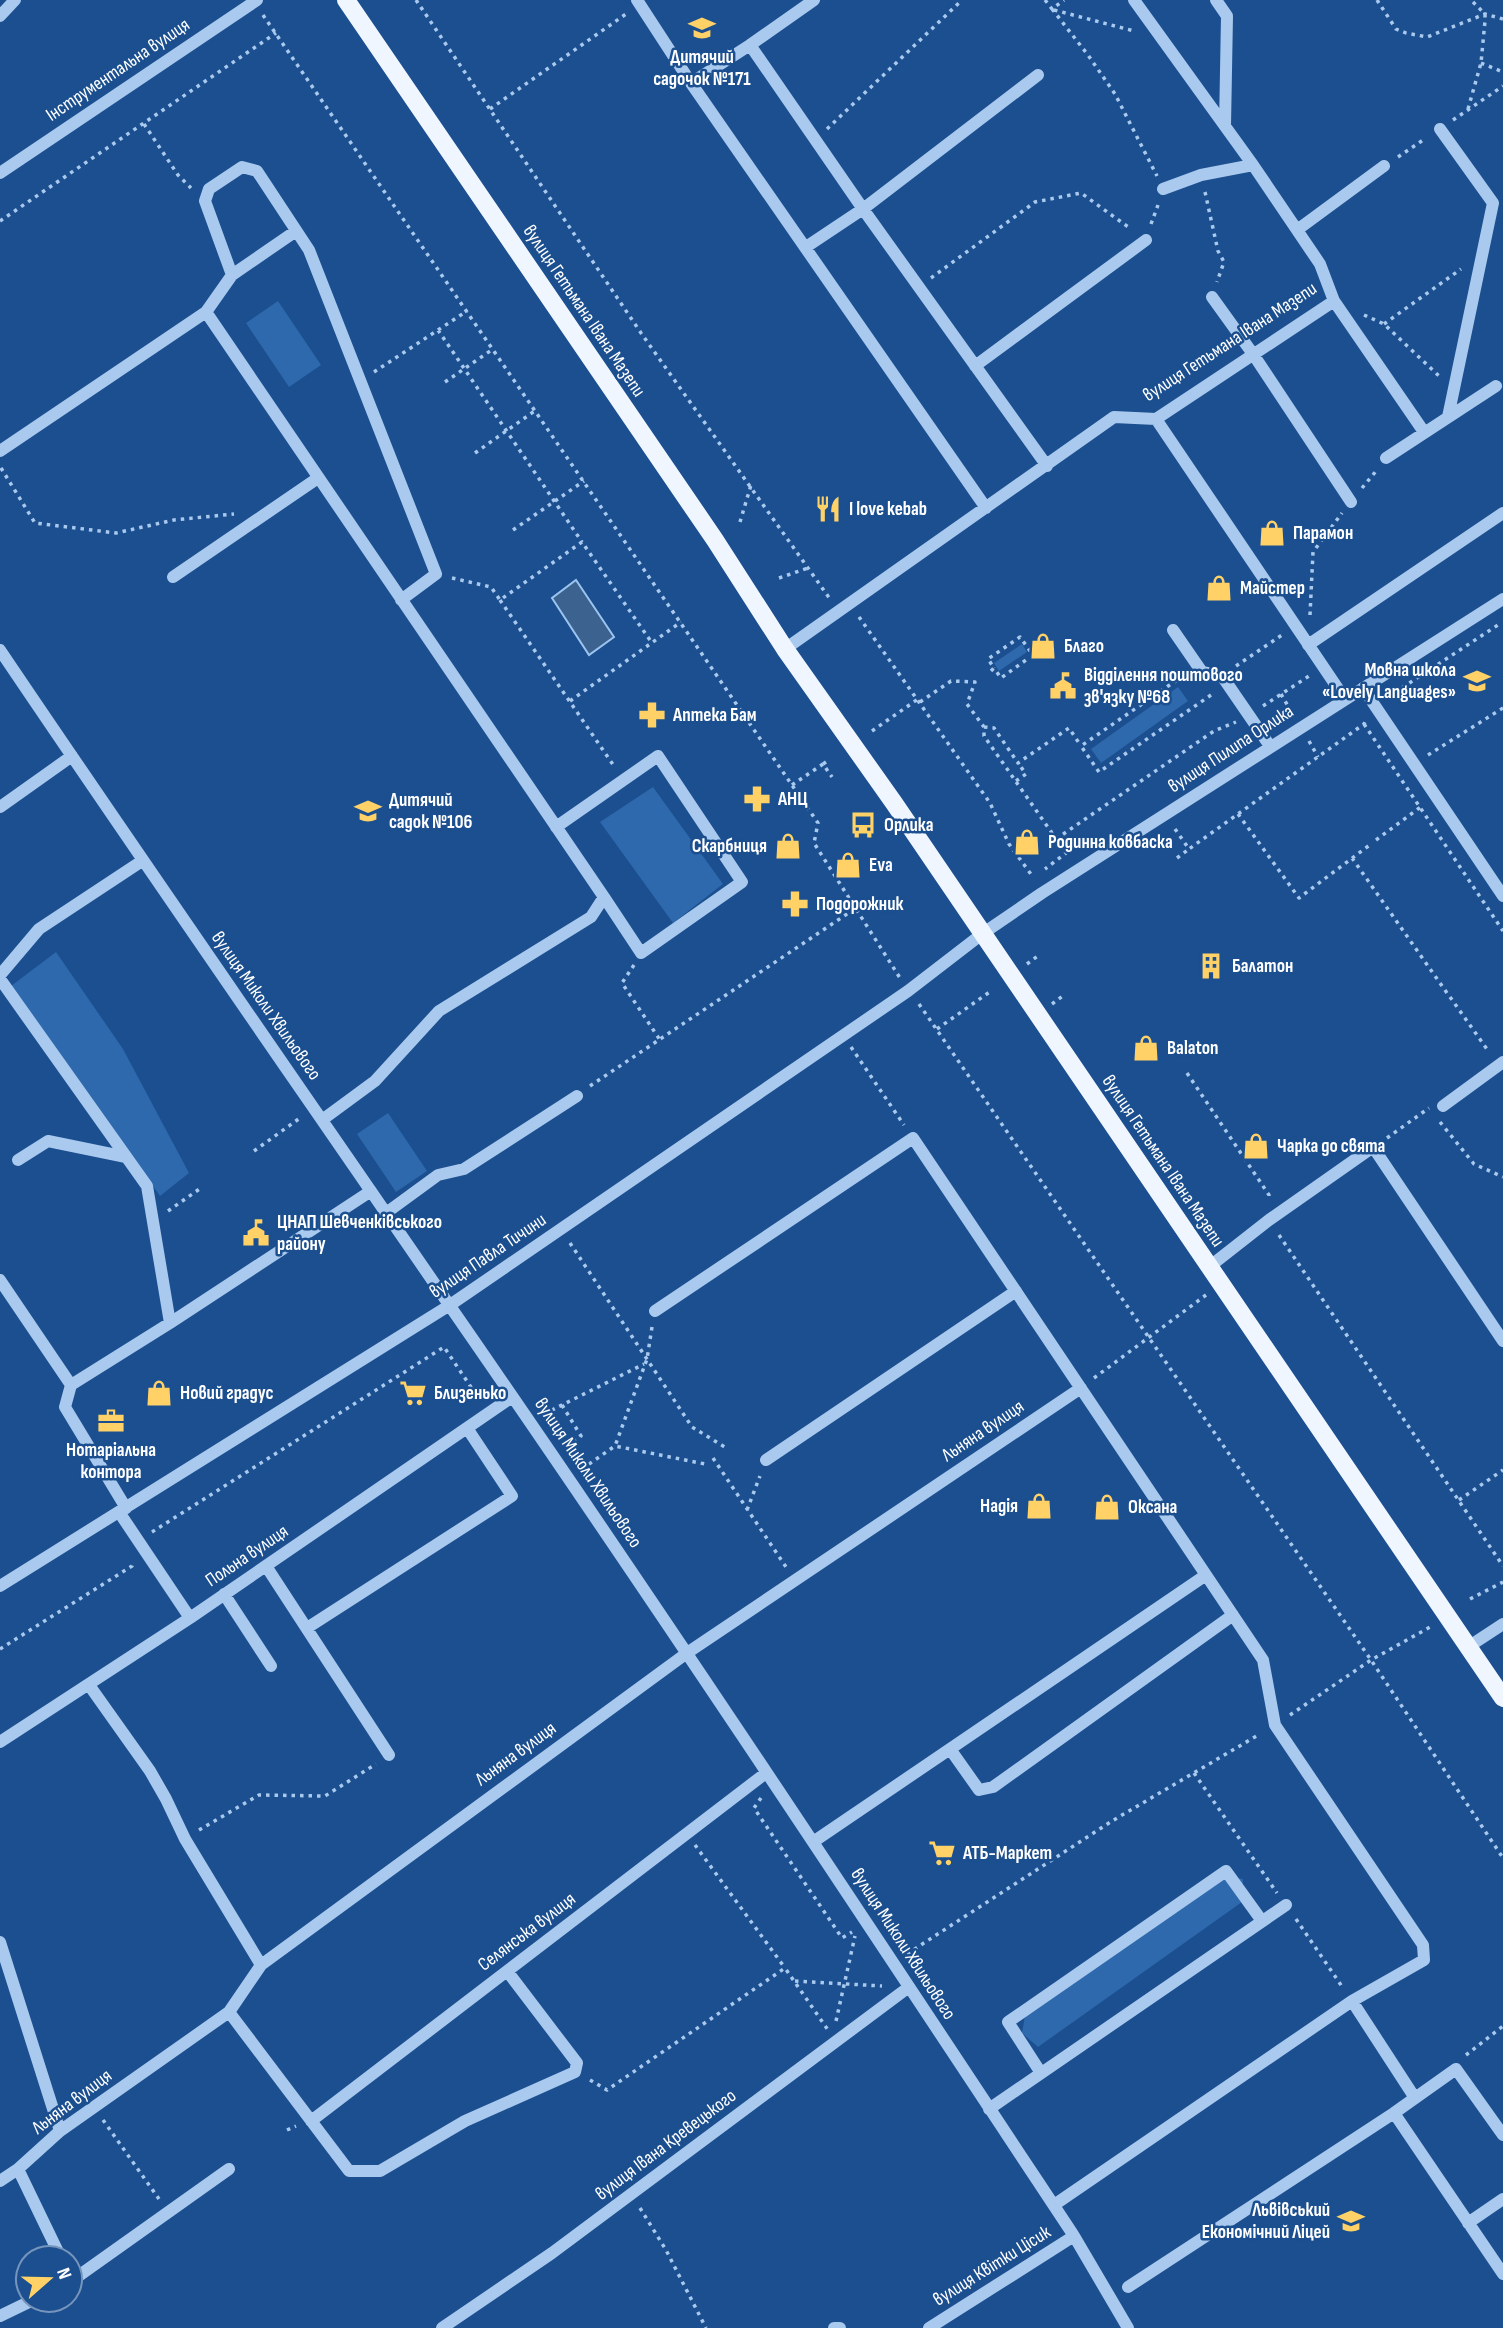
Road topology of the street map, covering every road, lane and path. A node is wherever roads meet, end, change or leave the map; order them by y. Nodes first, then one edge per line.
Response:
1 (15, 0) edge
2 (257, 0) edge
3 (346, 0) edge
4 (416, 0) edge
5 (814, 0) edge
6 (962, 0) edge
7 (1045, 0) edge
8 (1064, 0) edge
9 (1134, 0) edge
10 (1216, 0) edge
11 (1377, 0) edge
12 (1471, 0) edge
13 (639, 2) edge
14 (1052, 9) junction
15 (1485, 14) junction
16 (0, 16) edge
17 (1503, 19) edge
18 (1160, 37) junction
19 (750, 45) junction
20 (1481, 63) junction
21 (1503, 72) edge
22 (1038, 75) dead end
23 (691, 83) junction
24 (1503, 86) edge
25 (490, 109) junction
26 (143, 124) junction
27 (1225, 126) junction
28 (1440, 129) dead end
29 (815, 140) junction
30 (1253, 165) junction
31 (1384, 166) dead end
32 (0, 173) edge
33 (1201, 175) junction
34 (1163, 189) junction
35 (205, 201) junction
36 (863, 209) junction
37 (0, 221) edge
38 (296, 230) junction
39 (1297, 230) junction
40 (1146, 240) junction
41 (806, 247) junction
42 (232, 275) junction
43 (1476, 281) junction
44 (918, 287) junction
45 (1212, 297) joint
46 (1334, 301) junction
47 (467, 311) junction
48 (206, 312) junction
49 (1384, 324) junction
50 (438, 330) junction
51 (493, 349) junction
52 (1253, 354) junction
53 (975, 366) junction
54 (464, 368) junction
55 (360, 381) junction
56 (445, 382) dead end
57 (1496, 386) dead end
58 (1454, 390) junction
59 (536, 411) junction
60 (1448, 417) junction
61 (1156, 419) junction
62 (507, 431) junction
63 (1424, 432) junction
64 (0, 451) edge
65 (475, 453) dead end
66 (1386, 458) joint
67 (1046, 466) junction
68 (0, 467) edge
69 (318, 478) junction
70 (584, 481) junction
71 (751, 485) junction
72 (554, 501) junction
73 (1351, 502) junction
74 (986, 508) junction
75 (271, 510) junction
76 (1503, 513) edge
77 (740, 523) dead end
78 (513, 530) dead end
79 (582, 542) junction
80 (808, 568) junction
81 (436, 574) junction
82 (173, 577) dead end
83 (779, 578) dead end
84 (401, 600) junction
85 (500, 600) junction
86 (831, 600) dead end
87 (1502, 602) edge
88 (857, 614) dead end
89 (681, 622) junction
90 (1503, 622) edge
91 (1173, 630) dead end
92 (652, 643) junction
93 (1268, 645) dead end
94 (1308, 645) junction
95 (785, 649) junction
96 (0, 650) edge
97 (986, 652) dead end
98 (991, 657) junction
99 (1235, 667) dead end
100 (1314, 673) dead end
101 (1177, 680) dead end
102 (1222, 687) dead end
103 (1363, 688) junction
104 (1281, 694) junction
105 (1345, 699) junction
106 (570, 701) junction
107 (919, 701) junction
108 (1375, 705) junction
109 (1503, 708) edge
110 (1258, 709) dead end
111 (1293, 715) dead end
112 (1244, 719) dead end
113 (1364, 724) junction
114 (984, 727) junction
115 (872, 730) dead end
116 (1306, 736) dead end
117 (1081, 746) junction
118 (1270, 746) junction
119 (72, 757) junction
120 (1318, 757) junction
121 (1018, 763) junction
122 (1414, 764) junction
123 (832, 777) dead end
124 (624, 780) junction
125 (1015, 781) junction
126 (792, 785) junction
127 (1436, 797) junction
128 (0, 807) edge
129 (1420, 807) junction
130 (1238, 814) junction
131 (1168, 820) dead end
132 (556, 827) junction
133 (1056, 839) junction
134 (1189, 849) junction
135 (1177, 858) dead end
136 (1352, 858) junction
137 (142, 861) junction
138 (1503, 896) edge
139 (604, 897) junction
140 (856, 908) junction
141 (1503, 931) edge
142 (982, 934) junction
143 (641, 953) junction
144 (1039, 955) dead end
145 (1020, 957) dead end
146 (0, 977) edge
147 (908, 990) junction
148 (991, 990) dead end
149 (937, 1029) junction
150 (842, 1035) junction
151 (660, 1040) junction
152 (1500, 1064) edge
153 (1187, 1073) dead end
154 (577, 1096) joint
155 (1443, 1106) dead end
156 (1428, 1108) dead end
157 (318, 1114) junction
158 (1417, 1116) dead end
159 (913, 1139) junction
160 (1373, 1147) junction
161 (254, 1151) dead end
162 (126, 1157) junction
163 (18, 1160) dead end
164 (1503, 1177) edge
165 (201, 1188) dead end
166 (370, 1191) junction
167 (386, 1213) junction
168 (1269, 1220) junction
169 (153, 1221) junction
170 (569, 1241) dead end
171 (1209, 1267) junction
172 (0, 1280) edge
173 (1221, 1285) junction
174 (1016, 1292) junction
175 (450, 1305) junction
176 (655, 1311) joint
177 (170, 1323) junction
178 (1149, 1337) junction
179 (1503, 1341) edge
180 (444, 1347) dead end
181 (646, 1361) junction
182 (71, 1385) junction
183 (1081, 1388) junction
184 (512, 1397) junction
185 (562, 1405) junction
186 (543, 1415) dead end
187 (467, 1429) junction
188 (615, 1446) junction
189 (564, 1447) dead end
190 (728, 1449) dead end
191 (713, 1458) dead end
192 (766, 1460) joint
193 (705, 1464) dead end
194 (1503, 1470) edge
195 (568, 1479) junction
196 (1459, 1500) junction
197 (123, 1510) junction
198 (747, 1510) junction
199 (139, 1541) junction
200 (266, 1566) junction
201 (1503, 1566) edge
202 (1206, 1575) junction
203 (795, 1581) junction
204 (1503, 1582) edge
205 (0, 1586) edge
206 (224, 1594) junction
207 (1470, 1599) dead end
208 (1233, 1615) junction
209 (190, 1618) junction
210 (1503, 1624) edge
211 (1434, 1625) dead end
212 (307, 1628) junction
213 (1468, 1647) junction
214 (0, 1649) edge
215 (687, 1653) junction
216 (1371, 1660) junction
217 (271, 1666) dead end
218 (89, 1685) junction
219 (1503, 1698) edge
220 (1275, 1725) junction
221 (0, 1742) edge
222 (950, 1749) junction
223 (389, 1755) joint
224 (766, 1773) junction
225 (1194, 1773) junction
226 (687, 1834) junction
227 (184, 1839) junction
228 (813, 1842) junction
229 (1503, 1857) edge
230 (1286, 1905) junction
231 (1262, 1921) junction
232 (855, 1934) dead end
233 (0, 1942) edge
234 (893, 1963) junction
235 (261, 1965) junction
236 (785, 1968) junction
237 (507, 1971) junction
238 (795, 1981) junction
239 (844, 1984) junction
240 (891, 1986) dead end
241 (909, 1987) junction
242 (1352, 2001) junction
243 (229, 2012) junction
244 (836, 2024) dead end
245 (1503, 2026) edge
246 (833, 2037) dead end
247 (1456, 2068) junction
248 (576, 2072) junction
249 (1041, 2073) junction
250 (1415, 2098) junction
251 (94, 2107) junction
252 (989, 2109) junction
253 (1394, 2113) junction
254 (311, 2121) junction
255 (60, 2131) junction
256 (1503, 2135) edge
257 (18, 2169) junction
258 (229, 2169) dead end
259 (0, 2181) edge
260 (632, 2194) junction
261 (1503, 2199) edge
262 (1054, 2205) junction
263 (169, 2212) junction
264 (1468, 2223) junction
265 (1074, 2236) junction
266 (54, 2244) edge
267 (84, 2271) edge
268 (1503, 2274) edge
269 (1128, 2287) dead end
270 (442, 2328) edge
271 (706, 2328) edge
272 (929, 2328) edge
273 (1128, 2328) edge

1 - 16 street
2 - 32 street, Інструментальна вулиця
3 - 95 main road, вулиця Гетьмана Івана Мазепи
4 - 25 path
5 - 19 street
6 - 29 path
7 - 14 path
8 - 14 path
9 - 18 street, вулиця Гетьмана Івана Мазепи
10 - 27 street
11 - 15 path
12 - 15 path
13 - 23 street
13 - 25 path
14 - 18 path
14 - 34 path
15 - 17 path
15 - 20 path
18 - 27 street, вулиця Гетьмана Івана Мазепи
19 - 23 street
19 - 29 street
20 - 21 path
20 - 24 path
22 - 36 street
23 - 41 street
25 - 71 path
26 - 35 path
26 - 37 path
26 - 47 path
27 - 30 street, вулиця Гетьмана Івана Мазепи
28 - 43 street
29 - 36 street
30 - 33 street
30 - 39 street, вулиця Гетьмана Івана Мазепи
31 - 39 street
33 - 34 street
33 - 45 path
34 - 40 path
35 - 38 street
35 - 42 street
36 - 41 street
36 - 44 street
38 - 42 street
38 - 55 street
39 - 46 street, вулиця Гетьмана Івана Мазепи
40 - 44 path
40 - 53 street
41 - 74 street
42 - 48 street
43 - 49 path
43 - 58 street
44 - 53 street
45 - 52 street
46 - 49 path
46 - 52 street, вулиця Гетьмана Івана Мазепи
46 - 63 street
47 - 50 path
47 - 51 path
48 - 64 street
48 - 69 street
49 - 58 path
50 - 54 path
50 - 55 path
51 - 54 path
51 - 59 path
52 - 61 street, вулиця Гетьмана Івана Мазепи
52 - 73 street
53 - 67 street
54 - 56 path
54 - 62 path
55 - 81 street
57 - 60 street
58 - 60 street
59 - 62 path
59 - 70 path
60 - 63 street
61 - 67 street, вулиця Гетьмана Івана Мазепи
61 - 94 street
62 - 65 path
62 - 72 path
63 - 66 street
66 - 73 path
67 - 74 street, вулиця Гетьмана Івана Мазепи
68 - 75 path
69 - 75 street
69 - 84 street
70 - 72 path
70 - 89 path
71 - 77 path
71 - 80 path
72 - 78 path
72 - 79 path
73 - 94 path
74 - 95 street, вулиця Гетьмана Івана Мазепи
75 - 82 street
76 - 94 street
79 - 85 path
79 - 92 path
80 - 83 path
80 - 86 path
81 - 84 street
81 - 85 path
84 - 132 street
85 - 106 path
87 - 103 street, вулиця Пилипа Орлика
88 - 107 path
89 - 92 path
89 - 126 path
90 - 108 path
91 - 118 street
92 - 106 path
93 - 99 path
94 - 105 street
95 - 142 main road, вулиця Гетьмана Івана Мазепи
96 - 119 street, вулиця Миколи Хвильового
97 - 98 path
98 - 98 path
100 - 104 path
101 - 117 path
102 - 117 path
103 - 105 street, вулиця Пилипа Орлика
103 - 108 street
104 - 110 path
104 - 111 path
105 - 118 street, вулиця Пилипа Орлика
106 - 124 path
107 - 114 path
107 - 115 path
107 - 133 path
108 - 113 path
108 - 122 street
109 - 122 path
112 - 133 path
113 - 120 path
113 - 129 path
114 - 121 path
114 - 125 path
116 - 120 path
117 - 121 path
118 - 142 street, вулиця Пилипа Орлика
119 - 128 street
119 - 137 street, вулиця Миколи Хвильового
120 - 130 path
121 - 125 path
122 - 127 street
123 - 126 path
124 - 132 street
124 - 143 street
125 - 133 path
126 - 140 path
127 - 129 path
127 - 138 street
129 - 136 path
129 - 141 path
130 - 134 path
130 - 136 path
131 - 134 path
132 - 139 street
134 - 135 path
136 - 152 path
137 - 146 street
137 - 157 street, вулиця Миколи Хвильового
139 - 143 street
139 - 157 street
140 - 147 path
140 - 151 path
142 - 147 street, вулиця Павла Тичини
142 - 171 main road, вулиця Гетьмана Івана Мазепи
143 - 151 path
144 - 145 path
146 - 162 street
147 - 149 path
147 - 150 street, вулиця Павла Тичини
148 - 149 path
149 - 178 path
150 - 159 path
150 - 175 street, вулиця Павла Тичини
151 - 154 path
152 - 155 street
153 - 168 path
154 - 167 street
156 - 164 path
157 - 161 path
157 - 166 street, вулиця Миколи Хвильового
158 - 160 path
159 - 174 street
159 - 176 street
160 - 168 street
160 - 179 street
162 - 163 street
162 - 169 street
165 - 169 path
166 - 167 street, вулиця Миколи Хвильового
166 - 177 street
167 - 175 street, вулиця Миколи Хвильового
168 - 171 street
168 - 196 path
169 - 177 street
170 - 181 path
171 - 173 main road, вулиця Гетьмана Івана Мазепи
172 - 182 street
173 - 178 path
173 - 213 main road, вулиця Гетьмана Івана Мазепи
174 - 183 street
174 - 192 street
175 - 184 street, вулиця Миколи Хвильового
175 - 197 street, вулиця Павла Тичини
176 - 181 path
177 - 182 street
178 - 183 path
178 - 216 path
180 - 199 path
181 - 185 path
181 - 188 path
181 - 190 path
182 - 197 street
183 - 202 street
183 - 203 street, Льняна вулиця
184 - 187 street, Польна вулиця
184 - 195 street, вулиця Миколи Хвильового
185 - 186 path
185 - 189 path
187 - 200 street, Польна вулиця
187 - 212 street
188 - 193 path
188 - 195 path
191 - 198 path
192 - 198 path
194 - 196 path
195 - 215 street, вулиця Миколи Хвильового
196 - 201 path
197 - 199 street
197 - 205 street, вулиця Павла Тичини
198 - 203 path
199 - 209 street
199 - 214 path
200 - 206 street, Польна вулиця
200 - 212 street
202 - 208 street
202 - 222 street
203 - 215 street, Льняна вулиця
204 - 207 path
206 - 209 street, Польна вулиця
206 - 217 street
208 - 220 street
208 - 222 street
209 - 218 street, Польна вулиця
210 - 213 street
211 - 216 path
212 - 223 street
213 - 219 main road, вулиця Гетьмана Івана Мазепи
215 - 224 street, вулиця Миколи Хвильового
215 - 235 street, Льняна вулиця
216 - 220 path
216 - 229 path
218 - 221 street, Польна вулиця
218 - 227 street
220 - 225 path
220 - 242 street
222 - 228 street
223 - 227 path
224 - 226 street, Селянська вулиця
224 - 228 street, вулиця Миколи Хвильового
225 - 230 path
225 - 234 path
226 - 236 path
226 - 237 street, Селянська вулиця
227 - 235 street
228 - 234 street, вулиця Миколи Хвильового
230 - 231 street
230 - 242 path
231 - 249 street
231 - 249 street
232 - 239 path
233 - 255 street
234 - 241 street, вулиця Миколи Хвильового
235 - 243 street, Льняна вулиця
236 - 238 path
236 - 248 path
237 - 248 street
237 - 254 street, Селянська вулиця
238 - 239 path
238 - 246 path
239 - 240 path
239 - 244 path
241 - 252 street, вулиця Миколи Хвильового
241 - 260 street, вулиця Івана Кревецького
242 - 250 street
242 - 262 street
243 - 251 street, Льняна вулиця
243 - 254 street
245 - 247 path
247 - 250 street
247 - 256 street
248 - 254 street
249 - 252 street
250 - 253 street
251 - 255 street, Льняна вулиця
251 - 263 path
252 - 262 street, вулиця Миколи Хвильового
253 - 264 street
253 - 269 street
255 - 257 street, Льняна вулиця
257 - 259 street, Льняна вулиця
257 - 266 street
258 - 263 street
260 - 270 street, вулиця Івана Кревецького
260 - 271 path
261 - 264 street
262 - 265 street, вулиця Миколи Хвильового
263 - 267 street
264 - 268 street
265 - 272 street, вулиця Квітки Цісик
265 - 273 street, вулиця Миколи Хвильового

